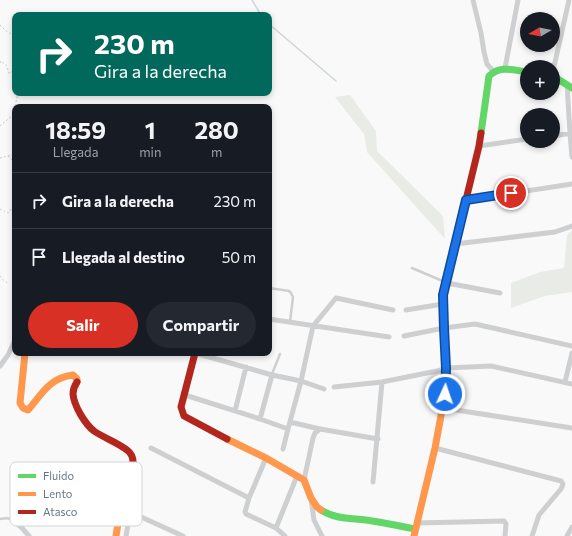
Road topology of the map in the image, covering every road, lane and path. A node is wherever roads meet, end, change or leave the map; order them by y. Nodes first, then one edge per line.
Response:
1 (473, 0) edge
2 (518, 0) edge
3 (569, 0) edge
4 (0, 26) edge
5 (12, 34) edge
6 (555, 60) edge
7 (0, 61) edge
8 (0, 63) edge
9 (505, 68) junction
10 (492, 71) junction
11 (520, 71) edge
12 (12, 72) edge
13 (560, 80) edge
14 (570, 86) edge
15 (12, 116) edge
16 (0, 126) edge
17 (571, 133) edge
18 (560, 135) edge
19 (520, 141) edge
20 (479, 146) junction
21 (12, 155) edge
22 (8, 156) junction
23 (572, 157) edge
24 (0, 158) edge
25 (12, 160) edge
26 (572, 184) edge
27 (466, 200) junction
28 (12, 208) edge
29 (0, 209) edge
30 (572, 226) edge
31 (455, 244) junction
32 (412, 268) dead end
33 (0, 276) edge
34 (447, 283) junction
35 (9, 284) dead end
36 (272, 288) edge
37 (500, 293) dead end
38 (443, 304) junction
39 (393, 310) dead end
40 (406, 310) dead end
41 (272, 319) edge
42 (290, 322) junction
43 (313, 326) junction
44 (444, 328) junction
45 (404, 336) dead end
46 (389, 337) dead end
47 (12, 346) edge
48 (572, 346) edge
49 (572, 353) edge
50 (280, 354) dead end
51 (25, 356) edge
52 (194, 356) edge
53 (206, 356) edge
54 (0, 366) edge
55 (246, 367) junction
56 (446, 368) junction
57 (272, 375) junction
58 (301, 381) junction
59 (382, 382) junction
60 (565, 382) junction
61 (572, 384) edge
62 (334, 388) dead end
63 (324, 389) dead end
64 (185, 395) junction
65 (443, 408) junction
66 (234, 411) junction
67 (260, 419) junction
68 (290, 422) junction
69 (572, 428) edge
70 (288, 429) junction
71 (320, 429) junction
72 (378, 439) junction
73 (151, 448) dead end
74 (435, 448) junction
75 (283, 449) dead end
76 (266, 458) junction
77 (133, 462) edge
78 (301, 478) junction
79 (374, 482) dead end
80 (249, 498) junction
81 (311, 498) junction
82 (142, 517) edge
83 (0, 519) edge
84 (10, 519) edge
85 (20, 526) edge
86 (117, 526) edge
87 (128, 526) edge
88 (276, 528) junction
89 (572, 528) edge
90 (415, 529) edge
91 (29, 536) edge
92 (116, 536) edge
93 (126, 536) edge
94 (183, 536) edge
95 (285, 536) edge
96 (322, 536) edge
97 (505, 536) edge
98 (532, 536) edge
99 (567, 536) edge

1 - 10 street
2 - 9 street
3 - 6 street
4 - 5 path
7 - 8 path
7 - 12 path
9 - 10 street
9 - 11 street
10 - 20 street
13 - 14 street
14 - 17 street
15 - 16 path
17 - 18 street
17 - 23 street
19 - 20 street
20 - 27 street
21 - 22 path
22 - 24 path
22 - 25 path
26 - 27 street
27 - 31 street
28 - 29 path
30 - 31 street
31 - 34 street
32 - 34 lane
33 - 35 path
34 - 37 street
34 - 38 street
36 - 42 lane
38 - 40 street
38 - 44 street
39 - 43 street
41 - 42 street
42 - 43 street
43 - 46 street
43 - 58 street
44 - 45 street
44 - 48 street
44 - 56 street
47 - 54 street
49 - 60 street
50 - 57 lane
51 - 77 street
52 - 64 street
53 - 55 street
55 - 57 street
55 - 66 street
56 - 59 street
56 - 60 street
56 - 65 street
57 - 58 street
57 - 67 street
58 - 63 street
58 - 68 street
59 - 62 street
59 - 72 street
60 - 61 street
64 - 66 street
64 - 76 street
65 - 69 street
65 - 74 street
66 - 67 street
67 - 70 street
68 - 70 street
68 - 71 street
70 - 75 street
71 - 72 street
71 - 78 street
72 - 79 street
73 - 80 street
74 - 90 street
74 - 98 street
76 - 78 street
76 - 80 street
78 - 81 street
78 - 88 street
80 - 88 street
81 - 90 street
81 - 96 street
82 - 94 street
83 - 84 lane
85 - 91 street
86 - 92 street
87 - 93 street
88 - 95 street
89 - 99 street
90 - 97 street

